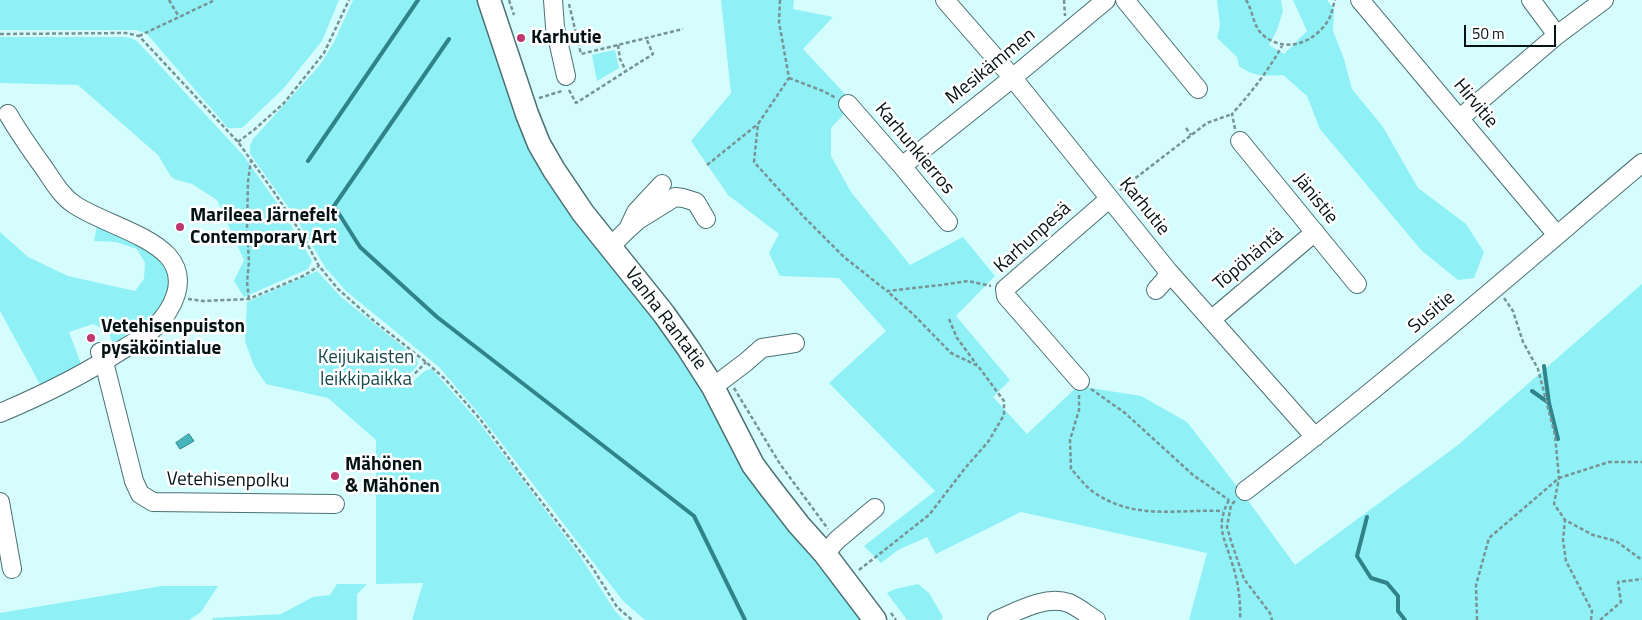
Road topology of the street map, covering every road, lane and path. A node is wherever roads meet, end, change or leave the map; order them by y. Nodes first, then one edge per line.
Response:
1 (170, 0) edge
2 (215, 0) edge
3 (349, 0) edge
4 (553, 0) edge
5 (567, 0) edge
6 (780, 0) edge
7 (945, 0) edge
8 (1064, 0) edge
9 (1106, 0) edge
10 (1125, 0) edge
11 (1246, 0) edge
12 (1334, 0) edge
13 (1360, 0) edge
14 (1531, 0) edge
15 (1604, 0) edge
16 (503, 1) edge
17 (179, 17) junction
18 (1064, 20) dead end
19 (683, 29) dead end
20 (0, 34) edge
21 (1557, 35) junction
22 (139, 36) junction
23 (646, 38) junction
24 (618, 45) junction
25 (1282, 46) junction
26 (626, 71) junction
27 (1012, 77) junction
28 (789, 78) junction
29 (567, 82) joint
30 (1198, 88) dead end
31 (537, 98) dead end
32 (576, 103) dead end
33 (848, 104) joint
34 (8, 114) dead end
35 (1232, 114) junction
36 (1460, 118) junction
37 (758, 124) junction
38 (1186, 128) dead end
39 (1191, 135) junction
40 (1240, 141) joint
41 (238, 142) junction
42 (251, 160) junction
43 (1642, 163) edge
44 (708, 165) dead end
45 (902, 166) junction
46 (662, 184) dead end
47 (1109, 198) junction
48 (706, 219) dead end
49 (948, 222) dead end
50 (628, 229) junction
51 (1314, 232) junction
52 (1557, 235) junction
53 (610, 247) junction
54 (319, 266) junction
55 (1168, 271) junction
56 (1357, 284) dead end
57 (1496, 287) junction
58 (1005, 290) junction
59 (1156, 290) dead end
60 (887, 291) junction
61 (175, 298) junction
62 (248, 299) junction
63 (949, 319) dead end
64 (1211, 320) junction
65 (795, 343) dead end
66 (101, 357) junction
67 (426, 362) junction
68 (978, 366) junction
69 (1080, 381) junction
70 (385, 383) dead end
71 (713, 386) junction
72 (0, 413) edge
73 (1314, 437) junction
74 (1642, 462) edge
75 (1559, 478) junction
76 (1244, 491) joint
77 (0, 502) edge
78 (335, 504) dead end
79 (874, 508) dead end
80 (1223, 511) junction
81 (1564, 520) junction
82 (825, 554) junction
83 (1642, 560) edge
84 (12, 569) dead end
85 (859, 570) dead end
86 (1642, 579) edge
87 (632, 620) edge
88 (875, 620) edge
89 (997, 620) edge
90 (1096, 620) edge
91 (1240, 620) edge
92 (1272, 620) edge
93 (1477, 620) edge
94 (1591, 620) edge
95 (1600, 620) edge

1 - 17 path
2 - 17 path
3 - 41 path
4 - 29 street
5 - 24 path
6 - 28 path
7 - 27 street, Karhutie
8 - 18 path
9 - 27 street, Mesikämmen
10 - 30 street
11 - 25 path
12 - 25 path
13 - 36 street, Hirvitie
14 - 21 street
15 - 21 street
16 - 53 main road, Vanha Rantatie
17 - 22 path
19 - 23 path
20 - 22 path
21 - 36 street
22 - 41 path
23 - 24 path
23 - 26 path
24 - 26 path
25 - 35 path
26 - 32 path
27 - 45 street, Mesikämmen
27 - 47 street, Karhutie
28 - 33 path
28 - 37 path
29 - 31 path
33 - 45 street, Karhunkierros
34 - 61 street
35 - 39 path
35 - 40 path
36 - 52 street, Hirvitie
37 - 44 path
37 - 60 path
38 - 39 path
39 - 47 path
40 - 51 street, Jänistie
41 - 42 path
42 - 54 path
42 - 62 path
43 - 52 street, Susitie
45 - 49 street, Karhunkierros
46 - 50 street
47 - 55 street, Karhutie
47 - 58 street, Karhunpesä
48 - 50 street
50 - 53 street
51 - 56 street, Jänistie
51 - 64 street, Töpöhäntä
52 - 57 street, Susitie
53 - 71 main road, Vanha Rantatie
54 - 62 path
54 - 67 path
55 - 59 street
55 - 64 street, Karhutie
57 - 73 street, Susitie
57 - 75 path
58 - 60 path
58 - 69 street, Karhunpesä
60 - 68 path
61 - 62 path
61 - 66 street
63 - 68 path
64 - 73 street, Karhutie
65 - 71 street
66 - 72 street
66 - 78 street, Vetehisenpolku
67 - 70 path
67 - 87 path
68 - 85 path
69 - 80 path
69 - 80 path
71 - 82 main road, Vanha Rantatie
73 - 76 street, Susitie
74 - 75 path
75 - 81 path
75 - 93 path
76 - 92 path
77 - 84 street
79 - 82 street
80 - 91 path
81 - 83 path
81 - 94 path
82 - 88 main road, Vanha Rantatie
86 - 95 path
89 - 90 street

